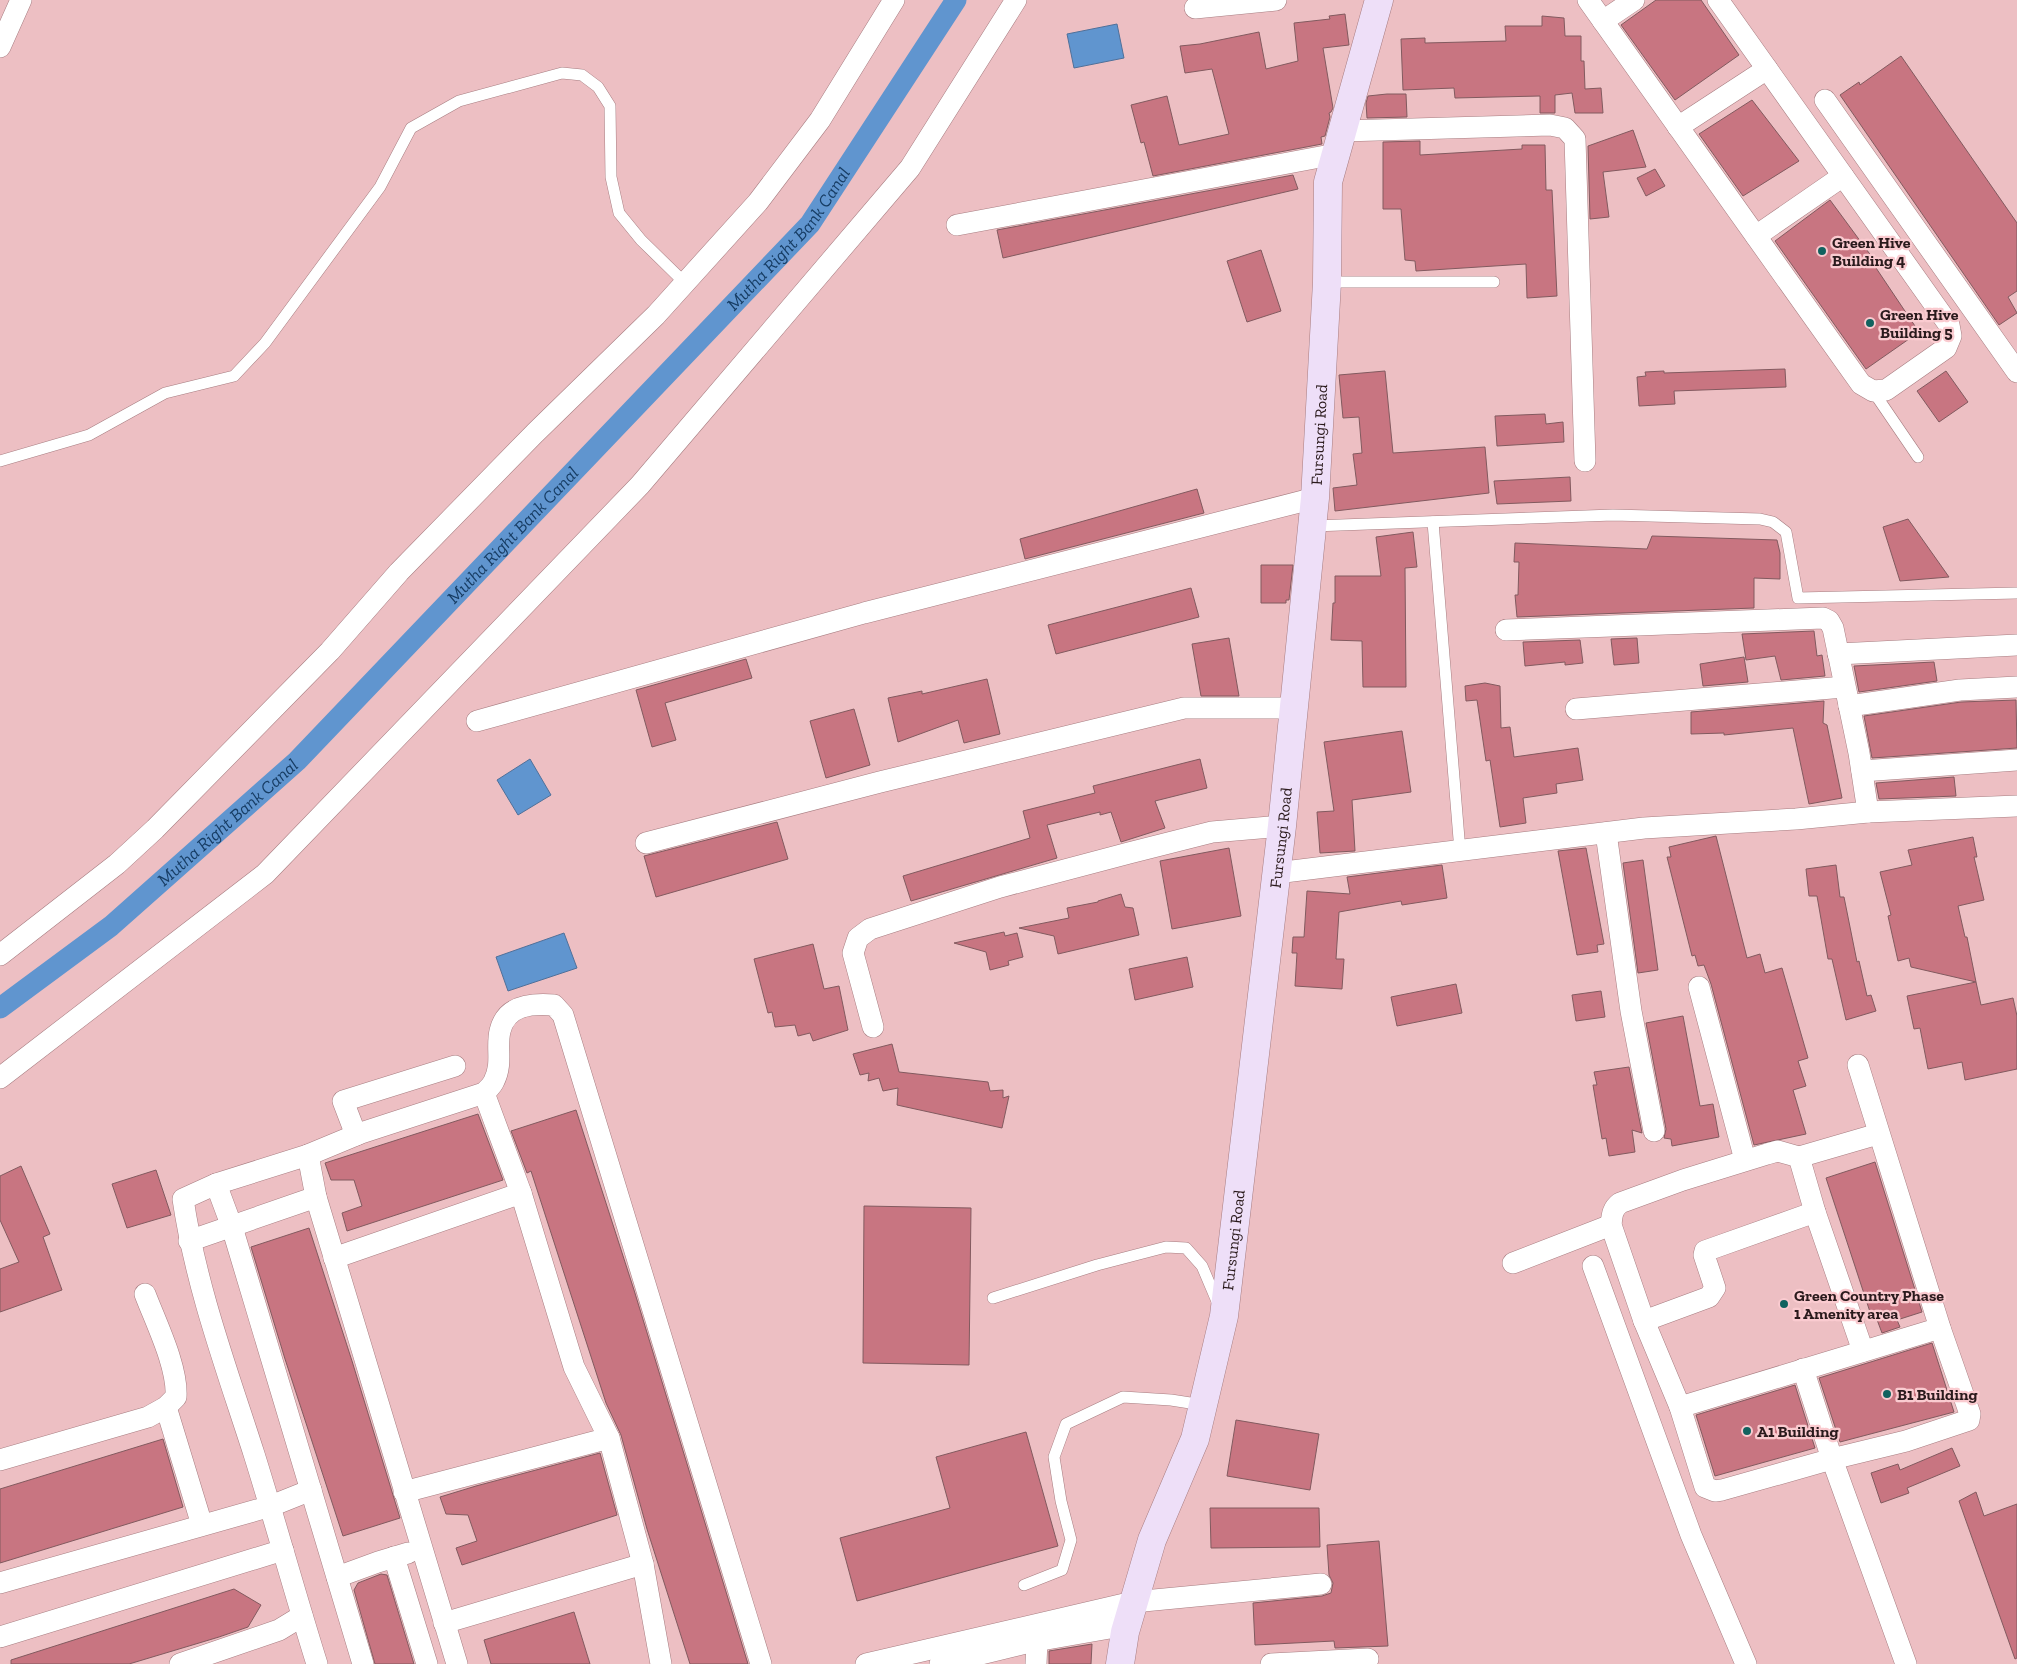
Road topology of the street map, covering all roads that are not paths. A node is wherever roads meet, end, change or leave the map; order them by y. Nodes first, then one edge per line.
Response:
1 (21, 0) edge
2 (894, 0) edge
3 (1016, 0) edge
4 (1276, 0) edge
5 (1379, 0) edge
6 (1588, 0) edge
7 (1634, 0) edge
8 (1718, 0) edge
9 (1195, 8) dead end
10 (1603, 21) junction
11 (0, 47) edge
12 (1767, 69) junction
13 (1825, 100) dead end
14 (1678, 126) junction
15 (1340, 142) junction
16 (1843, 176) junction
17 (956, 226) dead end
18 (1756, 236) junction
19 (1328, 282) junction
20 (1494, 282) dead end
21 (685, 283) junction
22 (2014, 360) edge
23 (1874, 391) junction
24 (1918, 457) dead end
25 (0, 461) edge
26 (1585, 461) dead end
27 (1316, 498) junction
28 (1433, 522) junction
29 (1313, 526) junction
30 (2017, 593) edge
31 (1506, 630) dead end
32 (2017, 645) edge
33 (1838, 654) junction
34 (2017, 687) edge
35 (1846, 696) junction
36 (1294, 708) junction
37 (1576, 709) dead end
38 (477, 722) dead end
39 (2017, 760) edge
40 (1862, 771) junction
41 (2017, 806) edge
42 (1868, 812) junction
43 (1282, 826) junction
44 (1606, 833) junction
45 (646, 843) dead end
46 (1460, 851) junction
47 (1276, 873) junction
48 (0, 955) edge
49 (1699, 987) dead end
50 (873, 1027) dead end
51 (1858, 1065) dead end
52 (455, 1066) dead end
53 (0, 1078) edge
54 (484, 1093) junction
55 (1654, 1131) dead end
56 (1878, 1134) junction
57 (356, 1136) junction
58 (308, 1155) junction
59 (1798, 1157) junction
60 (1745, 1160) junction
61 (216, 1184) junction
62 (521, 1193) junction
63 (316, 1197) junction
64 (1815, 1212) junction
65 (1610, 1225) junction
66 (232, 1227) junction
67 (189, 1241) junction
68 (334, 1258) junction
69 (1513, 1263) dead end
70 (1593, 1266) dead end
71 (145, 1294) dead end
72 (993, 1298) dead end
73 (1224, 1316) junction
74 (1644, 1321) junction
75 (1940, 1328) junction
76 (1863, 1351) junction
77 (1803, 1369) junction
78 (1203, 1405) junction
79 (166, 1407) junction
80 (1680, 1407) junction
81 (609, 1438) junction
82 (1832, 1459) junction
83 (0, 1460) edge
84 (312, 1490) junction
85 (404, 1492) junction
86 (271, 1506) junction
87 (202, 1526) junction
88 (422, 1549) junction
89 (283, 1550) junction
90 (394, 1557) junction
91 (643, 1564) junction
92 (337, 1577) junction
93 (0, 1583) edge
94 (1321, 1584) dead end
95 (1024, 1585) dead end
96 (1130, 1614) junction
97 (302, 1616) junction
98 (444, 1623) junction
99 (0, 1637) edge
100 (1037, 1640) junction
101 (1368, 1659) dead end
102 (180, 1664) edge
103 (317, 1664) edge
104 (363, 1664) edge
105 (428, 1664) edge
106 (457, 1664) edge
107 (660, 1664) edge
108 (761, 1664) edge
109 (866, 1664) edge
110 (940, 1664) edge
111 (1036, 1664) edge
112 (1120, 1664) edge
113 (1271, 1664) edge
114 (1746, 1664) edge
115 (1906, 1664) edge

1 - 11 street
2 - 21 street
3 - 53 street
4 - 9 street
5 - 15 street, Fursungi Road
6 - 10 street
7 - 10 street
8 - 12 street
10 - 14 street
12 - 14 street
12 - 16 street
13 - 22 street
14 - 18 street
15 - 17 street
15 - 19 street, Fursungi Road
15 - 26 street
16 - 18 street
16 - 23 street
18 - 23 street
19 - 20 lane
19 - 27 street, Fursungi Road
21 - 25 lane
21 - 48 street
23 - 24 lane
27 - 29 street, Fursungi Road
27 - 38 street
28 - 29 lane
28 - 30 lane
28 - 46 lane
29 - 36 street, Fursungi Road
31 - 33 street
32 - 33 street
33 - 35 street
34 - 35 street
35 - 37 street
35 - 40 street
36 - 43 street, Fursungi Road
36 - 45 street
39 - 40 street
40 - 42 street
41 - 42 street
42 - 44 street
43 - 47 street, Fursungi Road
43 - 50 street
44 - 46 street
44 - 55 street
46 - 47 street
47 - 73 street, Fursungi Road
49 - 60 street
51 - 56 street
52 - 57 street
54 - 57 street
54 - 62 street
54 - 108 street
56 - 59 street
56 - 75 street
57 - 58 street
58 - 61 street
58 - 63 street
59 - 60 street
59 - 64 street
60 - 65 street
61 - 66 street
61 - 67 street
62 - 68 street
62 - 81 street
63 - 66 street
63 - 68 street
64 - 74 street
64 - 76 street
65 - 69 street
65 - 74 street
66 - 67 street
66 - 84 street
67 - 86 street
68 - 85 street
70 - 114 street
71 - 79 street
72 - 73 lane
73 - 78 street, Fursungi Road
74 - 80 street
75 - 76 street
75 - 82 street
76 - 77 street
77 - 80 street
77 - 82 street
78 - 95 lane
78 - 96 street, Fursungi Road
79 - 83 street
79 - 87 street
80 - 82 street
81 - 85 street
81 - 91 street
82 - 115 street
84 - 86 street
84 - 92 street
85 - 88 street
86 - 87 street
86 - 89 street
87 - 93 street
88 - 90 street
88 - 98 street
89 - 97 street
89 - 99 street
90 - 92 street
90 - 105 street
91 - 98 street
91 - 107 street
92 - 104 street
94 - 96 street
96 - 100 street
96 - 109 street
96 - 112 street, Fursungi Road
97 - 102 street
97 - 103 street
98 - 106 street
100 - 110 street
100 - 111 street
101 - 113 street

